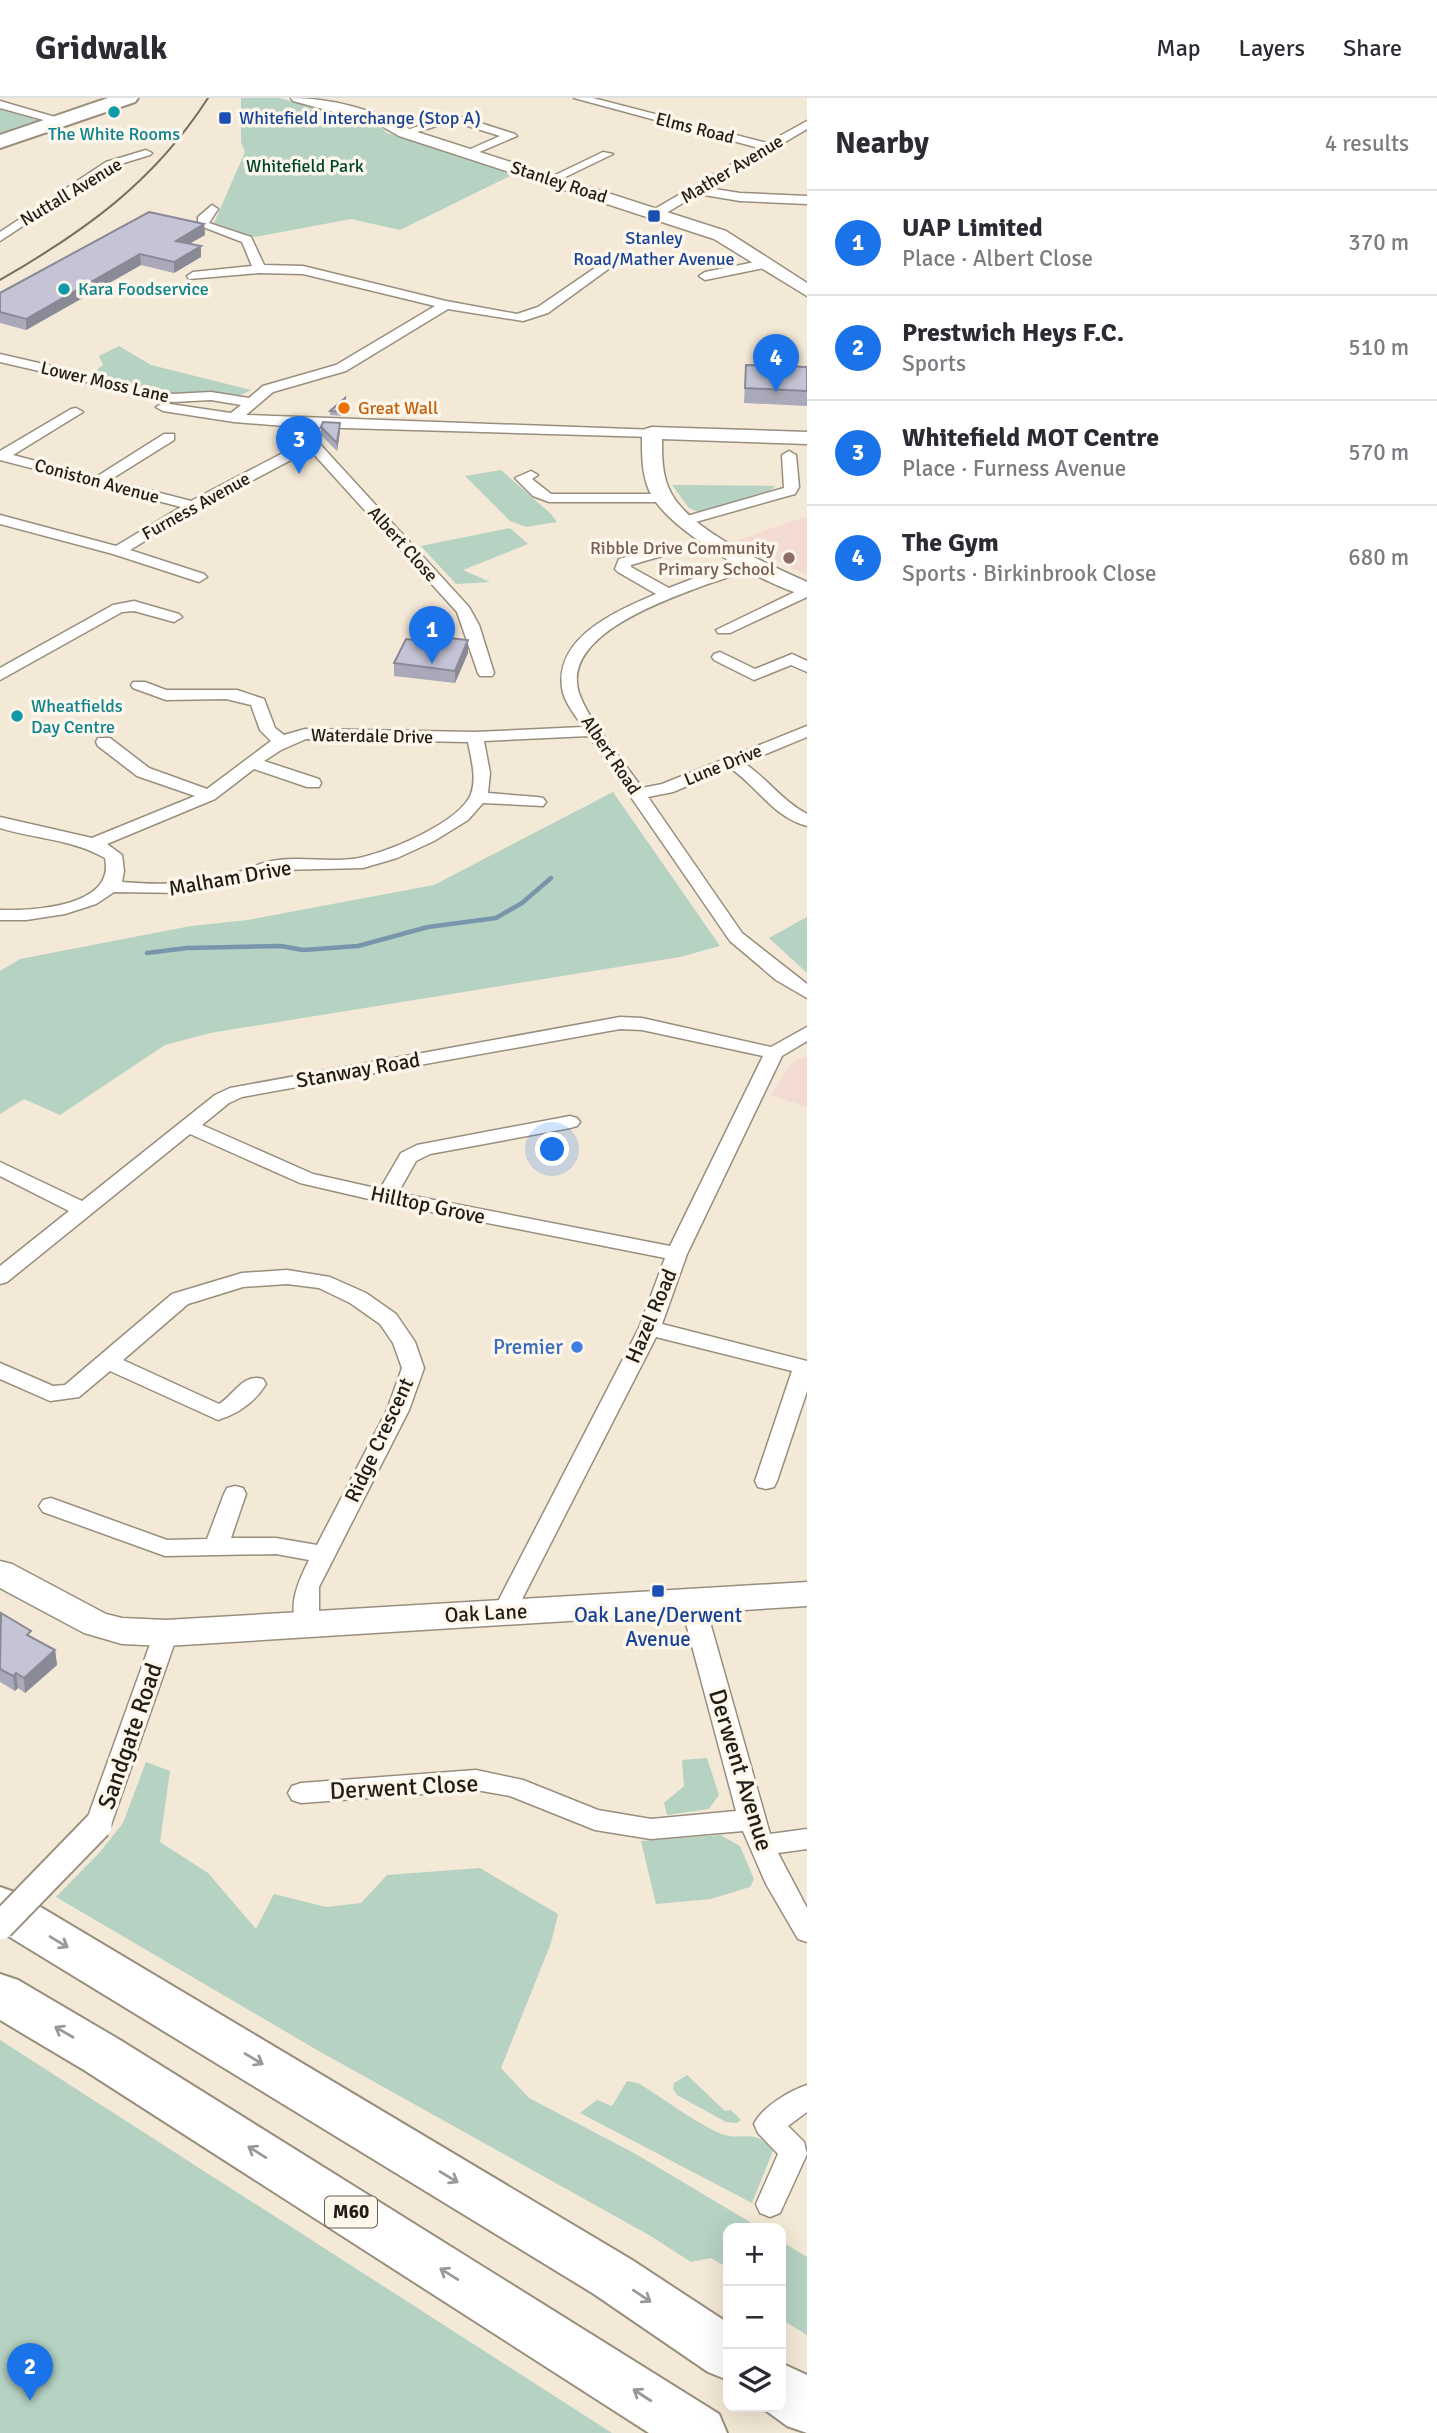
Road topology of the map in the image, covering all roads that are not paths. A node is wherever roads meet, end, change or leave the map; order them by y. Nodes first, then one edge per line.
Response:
1 (128, 98) edge
2 (299, 98) edge
3 (580, 98) edge
4 (0, 104) edge
5 (58, 121) junction
6 (807, 124) edge
7 (405, 133) junction
8 (0, 142) edge
9 (769, 146) junction
10 (470, 153) junction
11 (607, 154) dead end
12 (137, 157) dead end
13 (551, 180) junction
14 (698, 190) junction
15 (807, 200) edge
16 (212, 209) dead end
17 (657, 213) junction
18 (3, 231) edge
19 (612, 262) dead end
20 (765, 264) junction
21 (692, 266) dead end
22 (259, 269) junction
23 (193, 276) dead end
24 (705, 276) junction
25 (720, 286) dead end
26 (807, 291) edge
27 (446, 305) junction
28 (0, 358) edge
29 (0, 372) edge
30 (251, 403) junction
31 (76, 412) dead end
32 (234, 418) junction
33 (301, 423) junction
34 (652, 432) junction
35 (169, 436) dead end
36 (807, 438) edge
37 (312, 444) junction
38 (789, 455) dead end
39 (1, 456) edge
40 (531, 475) dead end
41 (99, 481) junction
42 (662, 498) junction
43 (193, 506) junction
44 (0, 519) edge
45 (685, 521) junction
46 (674, 548) dead end
47 (118, 551) junction
48 (748, 562) junction
49 (199, 576) dead end
50 (807, 591) edge
51 (670, 595) junction
52 (174, 617) dead end
53 (748, 618) junction
54 (724, 629) dead end
55 (768, 629) dead end
56 (719, 657) dead end
57 (807, 667) edge
58 (486, 673) dead end
59 (0, 674) edge
60 (145, 690) dead end
61 (593, 731) junction
62 (807, 731) edge
63 (475, 737) junction
64 (281, 741) junction
65 (104, 743) dead end
66 (251, 762) junction
67 (731, 762) junction
68 (313, 783) dead end
69 (637, 794) junction
70 (209, 795) junction
71 (479, 798) junction
72 (537, 803) dead end
73 (807, 821) edge
74 (0, 822) edge
75 (95, 843) junction
76 (111, 886) junction
77 (0, 915) edge
78 (807, 992) edge
79 (807, 1033) edge
80 (774, 1054) junction
81 (570, 1122) dead end
82 (188, 1126) junction
83 (0, 1168) edge
84 (386, 1197) junction
85 (83, 1210) junction
86 (677, 1254) junction
87 (0, 1277) edge
88 (650, 1328) junction
89 (107, 1361) junction
90 (805, 1367) edge
91 (0, 1370) edge
92 (255, 1384) dead end
93 (766, 1481) dead end
94 (235, 1493) dead end
95 (51, 1506) dead end
96 (216, 1547) junction
97 (323, 1554) junction
98 (0, 1573) edge
99 (807, 1594) edge
100 (692, 1601) junction
101 (505, 1611) junction
102 (307, 1623) junction
103 (166, 1633) junction
104 (301, 1793) dead end
105 (751, 1820) junction
106 (807, 1839) edge
107 (762, 1845) junction
108 (0, 1908) edge
109 (0, 1926) edge
110 (807, 1931) edge
111 (0, 1995) edge
112 (807, 2097) edge
113 (770, 2204) dead end
114 (716, 2343) edge
115 (786, 2370) edge
116 (807, 2380) edge
117 (786, 2392) edge
118 (807, 2407) edge
119 (699, 2433) edge

1 - 5 highway
2 - 7 street, Stanley Road
3 - 9 street, Elms Road
4 - 5 street
5 - 8 highway
6 - 9 street, Mather Avenue
7 - 10 street, Stanley Road
7 - 10 street
9 - 14 street, Mather Avenue
10 - 13 street, Stanley Road
11 - 13 street
12 - 18 street, Nuttall Avenue
13 - 17 street, Stanley Road
14 - 15 street
14 - 17 street, Mather Avenue
16 - 22 street
17 - 20 street, Stanley Road
19 - 27 street
20 - 24 street
20 - 26 street, Stanley Road
21 - 24 street
22 - 23 street
22 - 27 street
24 - 25 street
27 - 30 street
28 - 30 street, Lower Moss Lane
29 - 32 street
30 - 32 street
31 - 39 street
32 - 33 street
33 - 34 street
33 - 37 street, Albert Close
34 - 36 street
34 - 42 street
35 - 41 street
37 - 43 street, Furness Avenue
37 - 58 street, Albert Close
38 - 45 street
39 - 41 street, Coniston Avenue
40 - 42 street
41 - 43 street, Coniston Avenue
42 - 45 street
43 - 47 street, Furness Avenue
44 - 47 street
45 - 48 street
46 - 51 street
47 - 49 street
48 - 50 street
48 - 51 street, Albert Road
50 - 53 street
51 - 61 street, Albert Road
52 - 59 street
53 - 54 street
53 - 55 street
56 - 57 street
60 - 64 street
61 - 63 street, Waterdale Drive
61 - 69 street, Albert Road
62 - 67 street, Lune Drive
63 - 64 street, Waterdale Drive
63 - 71 street
64 - 66 street, Waterdale Drive
65 - 70 street
66 - 68 street
66 - 70 street, Waterdale Drive
67 - 69 street, Lune Drive
67 - 73 street
69 - 78 street, Albert Road
70 - 75 street, Waterdale Drive
71 - 72 street
71 - 76 street, Malham Drive
74 - 75 street
75 - 76 street
76 - 77 street
79 - 80 street
80 - 82 street, Stanway Road
80 - 86 street, Hazel Road
81 - 84 street
82 - 84 street, Hilltop Grove
82 - 85 street, Stanway Road
83 - 85 street
84 - 86 street, Hilltop Grove
85 - 87 street, Stanway Road
86 - 88 street, Hazel Road
88 - 90 street
88 - 101 street, Hazel Road
89 - 91 street, Ridge Crescent
89 - 92 street
89 - 97 street, Ridge Crescent
90 - 93 street
94 - 96 street
95 - 96 street
96 - 97 street
97 - 102 street, Ridge Crescent
98 - 103 street, Oak Lane
99 - 100 street, Oak Lane
100 - 101 street, Oak Lane
100 - 105 street, Derwent Avenue
101 - 102 street, Oak Lane
102 - 103 street, Oak Lane
103 - 109 street, Sandgate Road, bridge
104 - 105 street, Derwent Close
105 - 107 street, Derwent Avenue
106 - 107 street
107 - 110 street, Derwent Avenue
108 -> 114 highway
119 -> 111 highway, M60
112 - 113 street
115 - 116 highway
117 - 118 highway

